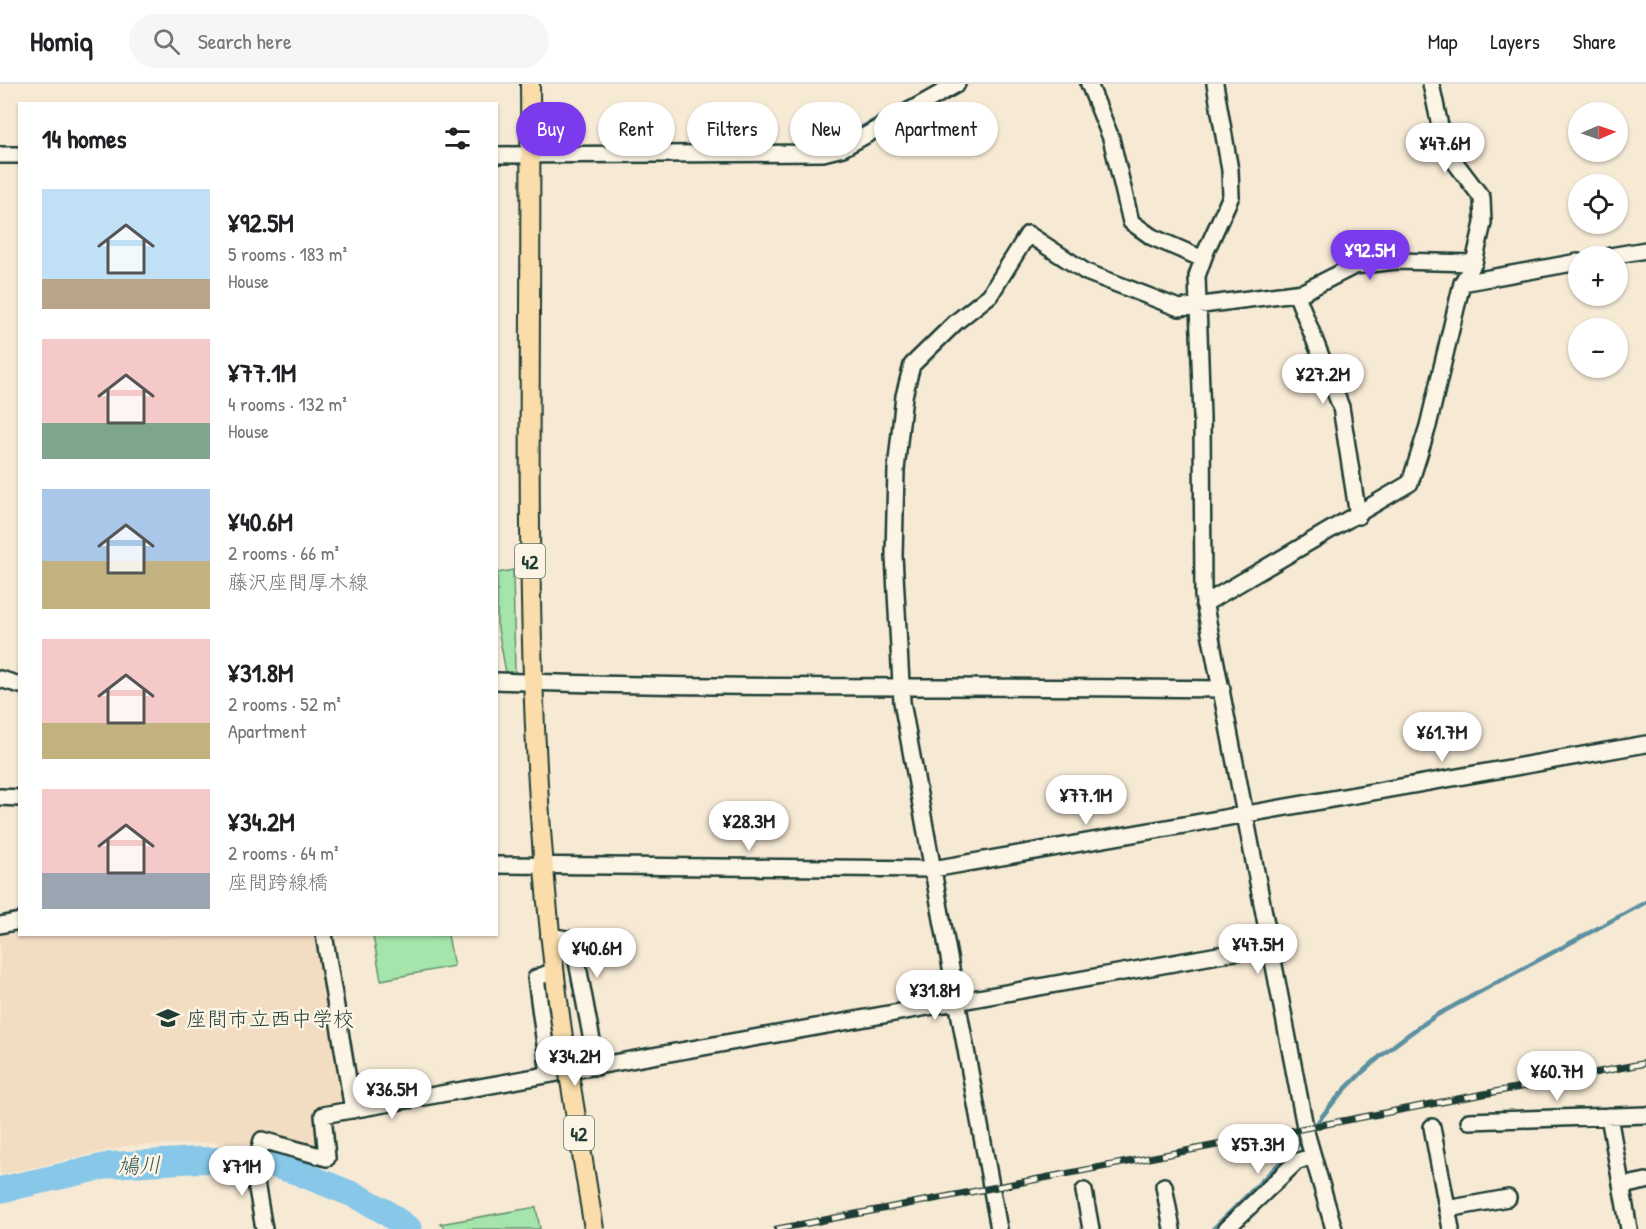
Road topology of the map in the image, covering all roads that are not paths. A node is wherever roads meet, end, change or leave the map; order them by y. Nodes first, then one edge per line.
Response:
1 (530, 84) edge
2 (957, 84) edge
3 (1089, 84) edge
4 (1215, 84) edge
5 (1431, 84) edge
6 (530, 102) edge
7 (0, 155) edge
8 (18, 155) edge
9 (498, 155) edge
10 (516, 155) edge
11 (586, 155) edge
12 (530, 156) edge
13 (1646, 250) edge
14 (1628, 253) edge
15 (1203, 259) junction
16 (1474, 263) junction
17 (1568, 264) edge
18 (1462, 283) junction
19 (1296, 293) junction
20 (1196, 306) junction
21 (1358, 516) junction
22 (1204, 604) junction
23 (0, 679) edge
24 (498, 681) edge
25 (531, 682) junction
26 (18, 684) edge
27 (901, 688) junction
28 (1222, 689) junction
29 (1646, 744) edge
30 (0, 797) edge
31 (18, 798) edge
32 (1245, 816) junction
33 (498, 865) edge
34 (543, 865) junction
35 (933, 869) junction
36 (18, 921) edge
37 (0, 925) edge
38 (324, 936) edge
39 (549, 936) junction
40 (1269, 946) junction
41 (554, 971) junction
42 (959, 999) junction
43 (597, 1067) junction
44 (549, 1074) junction
45 (353, 1110) junction
46 (1646, 1115) edge
47 (1609, 1116) junction
48 (1469, 1121) dead end
49 (1432, 1127) dead end
50 (1309, 1145) junction
51 (1646, 1181) edge
52 (1164, 1186) dead end
53 (1622, 1186) junction
54 (1084, 1191) dead end
55 (1508, 1198) dead end
56 (1447, 1209) junction
57 (264, 1229) edge
58 (594, 1229) edge
59 (999, 1229) edge
60 (1091, 1229) edge
61 (1172, 1229) edge
62 (1226, 1229) edge
63 (1334, 1229) edge
64 (1451, 1229) edge
65 (1629, 1229) edge

1 - 6 main road, 42
2 - 11 street
3 - 15 street
4 - 15 street
5 - 16 street
7 - 8 street
9 - 10 street
12 - 25 main road, 42
13 - 14 street
15 - 20 street
16 - 18 street
16 - 19 street
17 - 18 street
18 - 21 street
19 - 20 street
19 - 21 street
20 - 22 street
20 - 27 street
21 - 22 street
22 - 28 street
23 - 26 street
24 - 25 street
25 - 27 street
25 - 34 main road, 42
27 - 28 street
27 - 35 street
28 - 32 street
29 - 32 street
30 - 31 street
32 - 35 street
32 - 40 street
33 - 34 street
34 - 35 street
34 - 39 main road, 42
35 - 42 street
36 - 37 street
38 - 45 street
39 - 41 main road, 42
39 - 43 street
40 - 42 street
40 - 50 street
41 - 44 street
41 - 58 main road, 42, bridge
42 - 43 street
42 - 59 street
43 - 44 street
44 - 45 street
45 - 57 street
46 - 47 street
47 - 48 street
47 - 53 street
49 - 56 street
50 - 62 street
50 - 63 street
51 - 53 street
52 - 61 street
53 - 65 street
54 - 60 street
55 - 56 street
56 - 64 street

